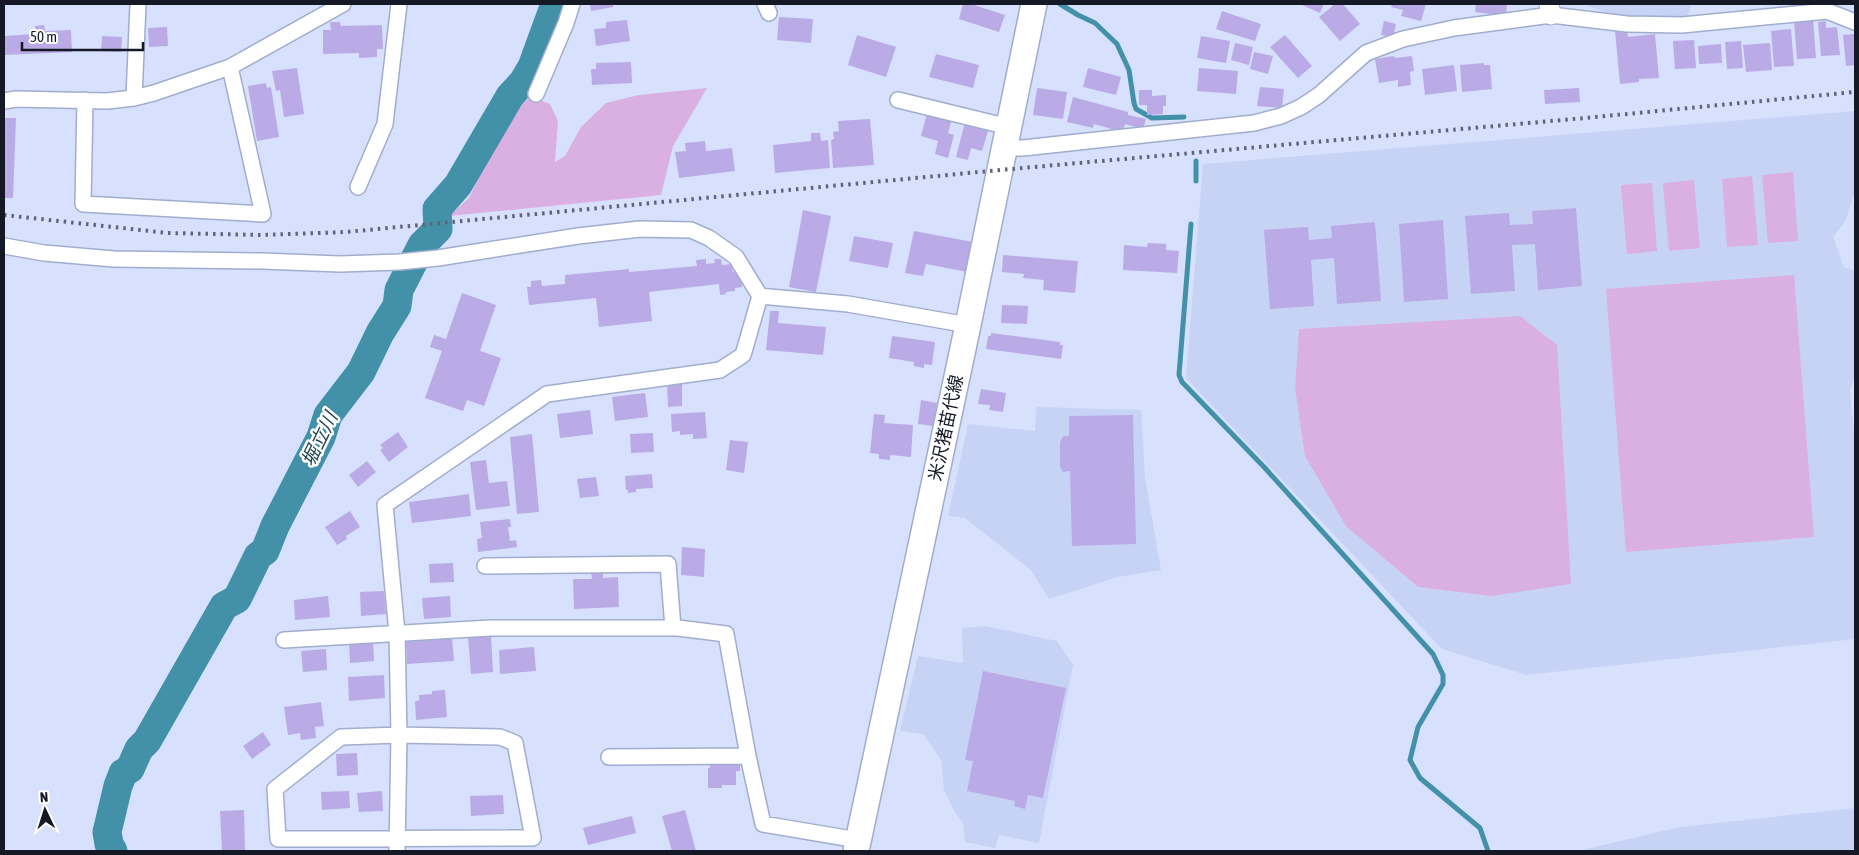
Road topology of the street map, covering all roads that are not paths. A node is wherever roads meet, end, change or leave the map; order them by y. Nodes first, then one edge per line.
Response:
1 (138, 4) edge
2 (343, 4) edge
3 (400, 4) edge
4 (572, 4) edge
5 (1034, 4) edge
6 (1550, 9) edge
7 (1855, 22) edge
8 (230, 67) junction
9 (536, 94) dead end
10 (134, 98) junction
11 (85, 100) junction
12 (898, 100) dead end
13 (4, 101) edge
14 (1007, 137) junction
15 (358, 187) dead end
16 (4, 246) edge
17 (760, 296) junction
18 (968, 325) junction
19 (485, 566) dead end
20 (673, 628) junction
21 (397, 633) junction
22 (284, 640) dead end
23 (399, 736) junction
24 (609, 756) dead end
25 (748, 756) junction
26 (397, 844) edge
27 (857, 846) edge

1 - 10 street
2 - 8 street
3 - 15 street
4 - 9 street
5 - 14 main road, 米沢猪苗代線
6 - 7 street
6 - 14 street
8 - 10 street
8 - 11 street
10 - 11 street
11 - 13 street
12 - 14 street
14 - 18 main road, 米沢猪苗代線
16 - 17 street
17 - 18 street
17 - 21 street
18 - 27 main road, 米沢猪苗代線
19 - 20 street
20 - 21 street
20 - 25 street
21 - 22 street
21 - 23 street
23 - 26 street
23 - 26 street
23 - 26 street
24 - 25 street
25 - 27 street

